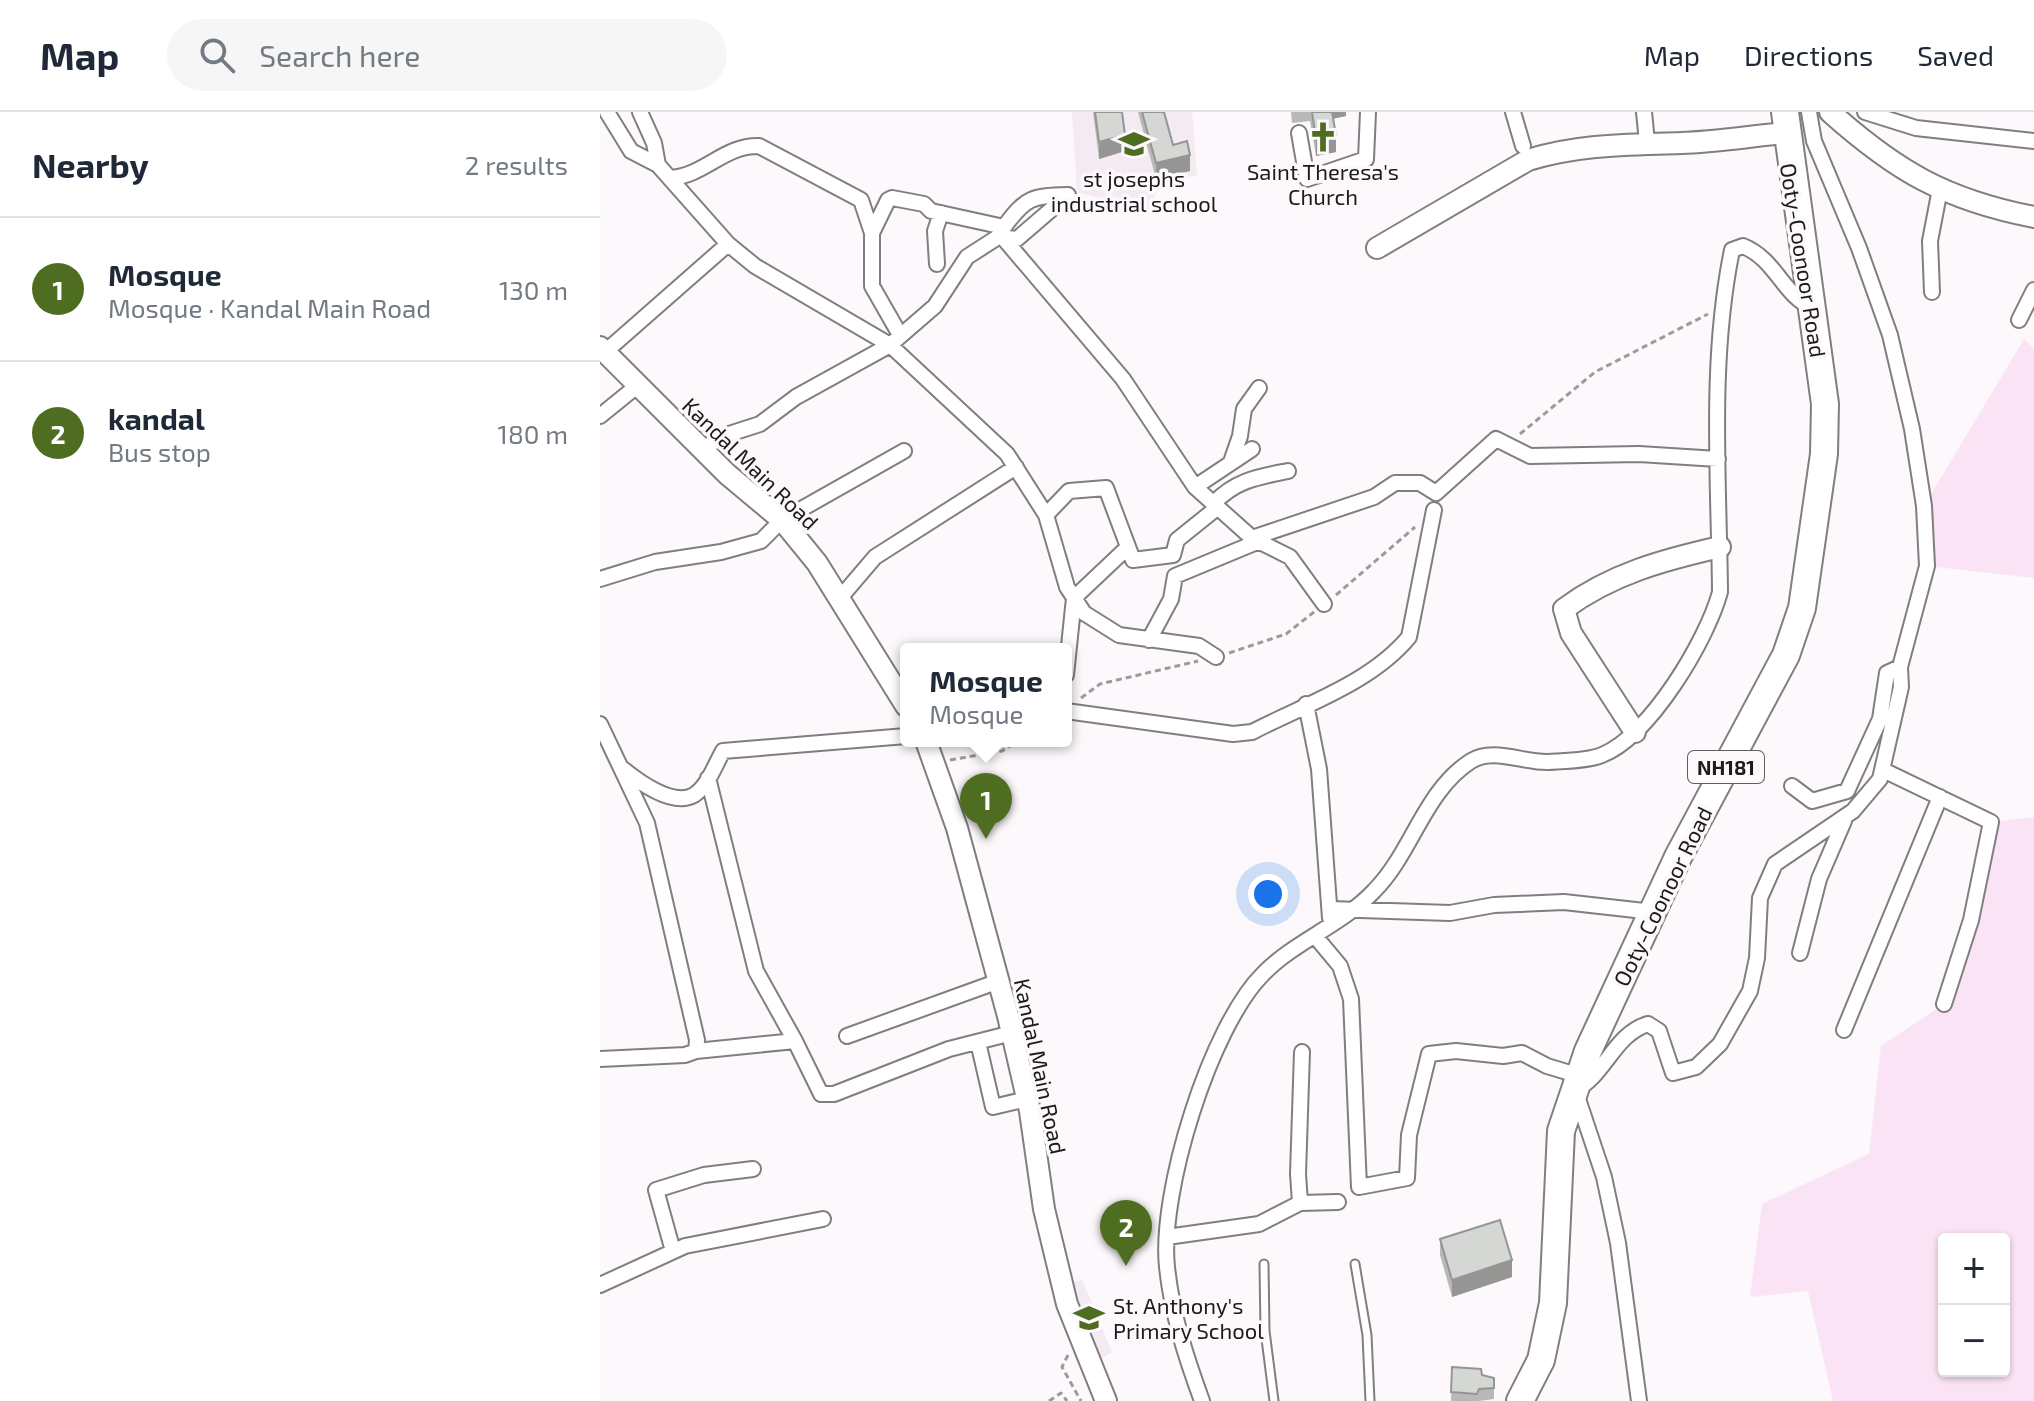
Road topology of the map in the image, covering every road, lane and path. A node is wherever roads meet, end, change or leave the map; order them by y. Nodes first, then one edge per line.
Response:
1 (607, 112) edge
2 (640, 112) edge
3 (1368, 112) edge
4 (1513, 112) edge
5 (1644, 112) edge
6 (1809, 112) edge
7 (1830, 112) edge
8 (1865, 112) edge
9 (1785, 122) edge
10 (1299, 133) dead end
11 (2034, 141) edge
12 (1647, 142) junction
13 (1523, 146) dead end
14 (658, 165) junction
15 (670, 178) junction
16 (1940, 189) junction
17 (941, 213) junction
18 (2034, 217) edge
19 (872, 233) junction
20 (1002, 235) junction
21 (728, 244) junction
22 (1377, 248) dead end
23 (937, 264) dead end
24 (2034, 290) edge
25 (1932, 292) dead end
26 (1722, 306) junction
27 (1813, 308) junction
28 (2019, 320) dead end
29 (895, 340) junction
30 (602, 349) edge
31 (637, 386) junction
32 (1259, 388) dead end
33 (600, 416) edge
34 (1509, 443) dead end
35 (702, 449) junction
36 (1252, 449) dead end
37 (904, 451) dead end
38 (1718, 459) junction
39 (1231, 462) junction
40 (1016, 467) junction
41 (1288, 471) dead end
42 (1195, 487) junction
43 (1216, 505) junction
44 (1434, 510) joint
45 (1046, 515) junction
46 (782, 520) junction
47 (1255, 540) junction
48 (1128, 547) junction
49 (1720, 547) junction
50 (600, 579) edge
51 (840, 598) junction
52 (1074, 598) junction
53 (1324, 604) junction
54 (1149, 640) junction
55 (1069, 643) edge
56 (1216, 657) junction
57 (1900, 667) junction
58 (900, 696) edge
59 (1306, 704) junction
60 (1072, 706) edge
61 (600, 724) edge
62 (1635, 732) junction
63 (900, 736) edge
64 (928, 747) edge
65 (1008, 747) edge
66 (934, 762) junction
67 (620, 766) junction
68 (1883, 770) junction
69 (708, 778) junction
70 (1792, 786) dead end
71 (1940, 797) junction
72 (1846, 817) junction
73 (1330, 909) junction
74 (1351, 910) junction
75 (1653, 912) junction
76 (1330, 926) junction
77 (1315, 936) junction
78 (1800, 953) dead end
79 (999, 981) junction
80 (1944, 1004) dead end
81 (1844, 1030) dead end
82 (1012, 1033) junction
83 (847, 1036) dead end
84 (795, 1041) junction
85 (978, 1042) junction
86 (696, 1051) junction
87 (1302, 1052) dead end
88 (600, 1059) edge
89 (1577, 1083) junction
90 (1027, 1099) junction
91 (753, 1169) dead end
92 (1338, 1202) dead end
93 (1300, 1203) junction
94 (823, 1219) dead end
95 (1167, 1237) junction
96 (673, 1251) junction
97 (1264, 1264) dead end
98 (1355, 1264) dead end
99 (600, 1285) edge
100 (1077, 1335) junction
101 (1524, 1398) edge
102 (1370, 1400) edge
103 (1049, 1401) edge
104 (1067, 1401) edge
105 (1081, 1401) edge
106 (1106, 1401) edge
107 (1202, 1401) edge
108 (1274, 1401) edge
109 (1358, 1401) edge
110 (1639, 1401) edge

1 - 14 street
2 - 14 street
3 - 10 street
4 - 13 street
5 - 12 street
6 - 57 street
7 - 16 street
8 - 11 street
9 - 12 street
9 - 27 highway, Ooty-Coonoor Road / NH181
12 - 22 street
14 - 15 street
15 - 19 street
15 - 21 street
16 - 18 street
16 - 25 street
17 - 19 street
17 - 20 street
17 - 23 street
19 - 29 street
20 - 29 street
20 - 42 street
21 - 29 street
21 - 30 street
24 - 28 street
26 - 27 street
26 - 34 path
26 - 38 street
27 - 75 highway, Ooty-Coonoor Road / NH181
29 - 35 street
29 - 40 street
30 - 31 street, Kandal Main Road
31 - 33 street
31 - 35 street, Kandal Main Road
32 - 39 street
35 - 46 street, Kandal Main Road
36 - 39 street
37 - 46 street
38 - 47 street
38 - 49 street
39 - 42 street
40 - 45 street
40 - 51 street
41 - 43 street
42 - 43 street
43 - 47 street
43 - 48 street
44 - 53 path
44 - 59 street
45 - 48 street
45 - 52 street
46 - 50 street
46 - 51 street, Kandal Main Road
47 - 53 street
47 - 54 street
48 - 52 street
49 - 62 street
49 - 62 street
51 - 58 street, Kandal Main Road
52 - 54 street
52 - 55 street
53 - 56 path
54 - 56 street
56 - 60 path
57 - 68 street
57 - 70 street
59 - 60 street
59 - 73 street
61 - 67 street
62 - 74 street
63 - 69 street
64 - 66 street, Kandal Main Road
65 - 66 path
66 - 79 street, Kandal Main Road
67 - 69 street
67 - 86 street
68 - 71 street
68 - 72 street
69 - 84 street
71 - 80 street
71 - 81 street
72 - 78 street
72 - 89 street
73 - 74 street
73 - 76 street
74 - 75 street
74 - 76 street
75 - 89 highway, Ooty-Coonoor Road / NH181
76 - 77 street
77 - 89 street
77 - 95 street
79 - 82 street, Kandal Main Road
79 - 83 street
82 - 85 street
82 - 90 street, Kandal Main Road
84 - 85 street
84 - 86 street
85 - 90 street
86 - 88 street
87 - 93 street
89 - 101 highway, Ooty-Coonoor Road / NH181
89 - 110 street
90 - 100 street, Kandal Main Road
91 - 96 street
92 - 93 street
93 - 95 street
94 - 96 street
95 - 107 street
96 - 99 street
97 - 108 lane
98 - 102 lane
100 - 105 path
100 - 106 street, Kandal Main Road
102 - 109 lane
103 - 104 path

